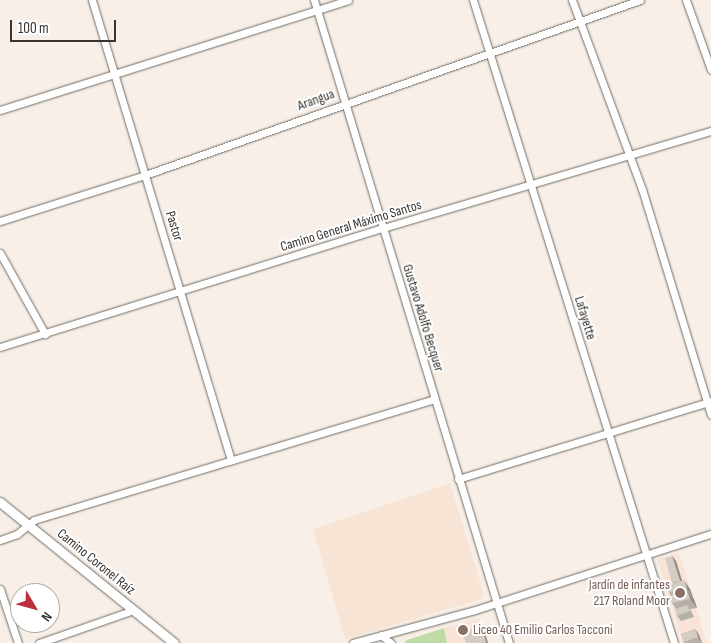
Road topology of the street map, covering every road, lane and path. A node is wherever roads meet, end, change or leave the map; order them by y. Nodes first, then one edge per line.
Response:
1 (92, 0) edge
2 (314, 0) edge
3 (348, 0) edge
4 (472, 0) edge
5 (572, 0) edge
6 (640, 0) edge
7 (686, 0) edge
8 (318, 11) junction
9 (580, 21) junction
10 (488, 52) junction
11 (711, 70) edge
12 (115, 74) junction
13 (345, 103) junction
14 (0, 110) edge
15 (711, 131) edge
16 (630, 156) junction
17 (145, 175) junction
18 (531, 186) junction
19 (0, 221) edge
20 (383, 228) junction
21 (0, 253) edge
22 (181, 292) junction
23 (45, 334) junction
24 (0, 347) edge
25 (434, 399) junction
26 (709, 402) edge
27 (711, 415) edge
28 (606, 433) junction
29 (232, 460) junction
30 (458, 479) junction
31 (0, 502) edge
32 (28, 525) junction
33 (711, 534) edge
34 (0, 540) edge
35 (646, 556) junction
36 (0, 589) edge
37 (497, 603) junction
38 (134, 610) junction
39 (381, 635) junction
40 (18, 643) edge
41 (39, 643) edge
42 (174, 643) edge
43 (353, 643) edge
44 (390, 643) edge
45 (509, 643) edge
46 (674, 643) edge

1 - 12 street, Pastor
2 - 8 street, Gustavo Adolfo Becquer
3 - 8 street
4 - 10 street, Lafayette
5 - 9 street
6 - 9 street, Arangua
7 - 11 street
8 - 12 street
8 - 13 street, Gustavo Adolfo Becquer
9 - 10 street, Arangua
9 - 16 street
10 - 13 street, Arangua
10 - 18 street, Lafayette
12 - 14 street
12 - 17 street, Pastor
13 - 17 street, Arangua
13 - 20 street, Gustavo Adolfo Becquer
15 - 16 street, Camino General Máximo Santos
16 - 18 street, Camino General Máximo Santos
16 - 26 street
17 - 19 street, Arangua
17 - 22 street, Pastor
18 - 20 street, Camino General Máximo Santos
18 - 28 street, Lafayette
20 - 22 street, Camino General Máximo Santos
20 - 25 street, Gustavo Adolfo Becquer
21 - 23 street
22 - 23 street, Camino General Máximo Santos
22 - 29 street, Pastor
23 - 24 street, Camino General Máximo Santos
25 - 29 street
25 - 30 street, Gustavo Adolfo Becquer
26 - 27 street
26 - 28 street
28 - 30 street
28 - 35 street, Lafayette
29 - 32 street
30 - 37 street, Gustavo Adolfo Becquer
31 - 32 street, Camino Coronel Raíz
32 - 34 street
32 - 38 street, Camino Coronel Raíz
33 - 35 street
35 - 37 street
35 - 46 street, Lafayette
36 - 40 street
37 - 39 street
37 - 45 street, Gustavo Adolfo Becquer
38 - 41 street
38 - 42 street, Camino Coronel Raíz
39 - 43 street
39 - 44 street

